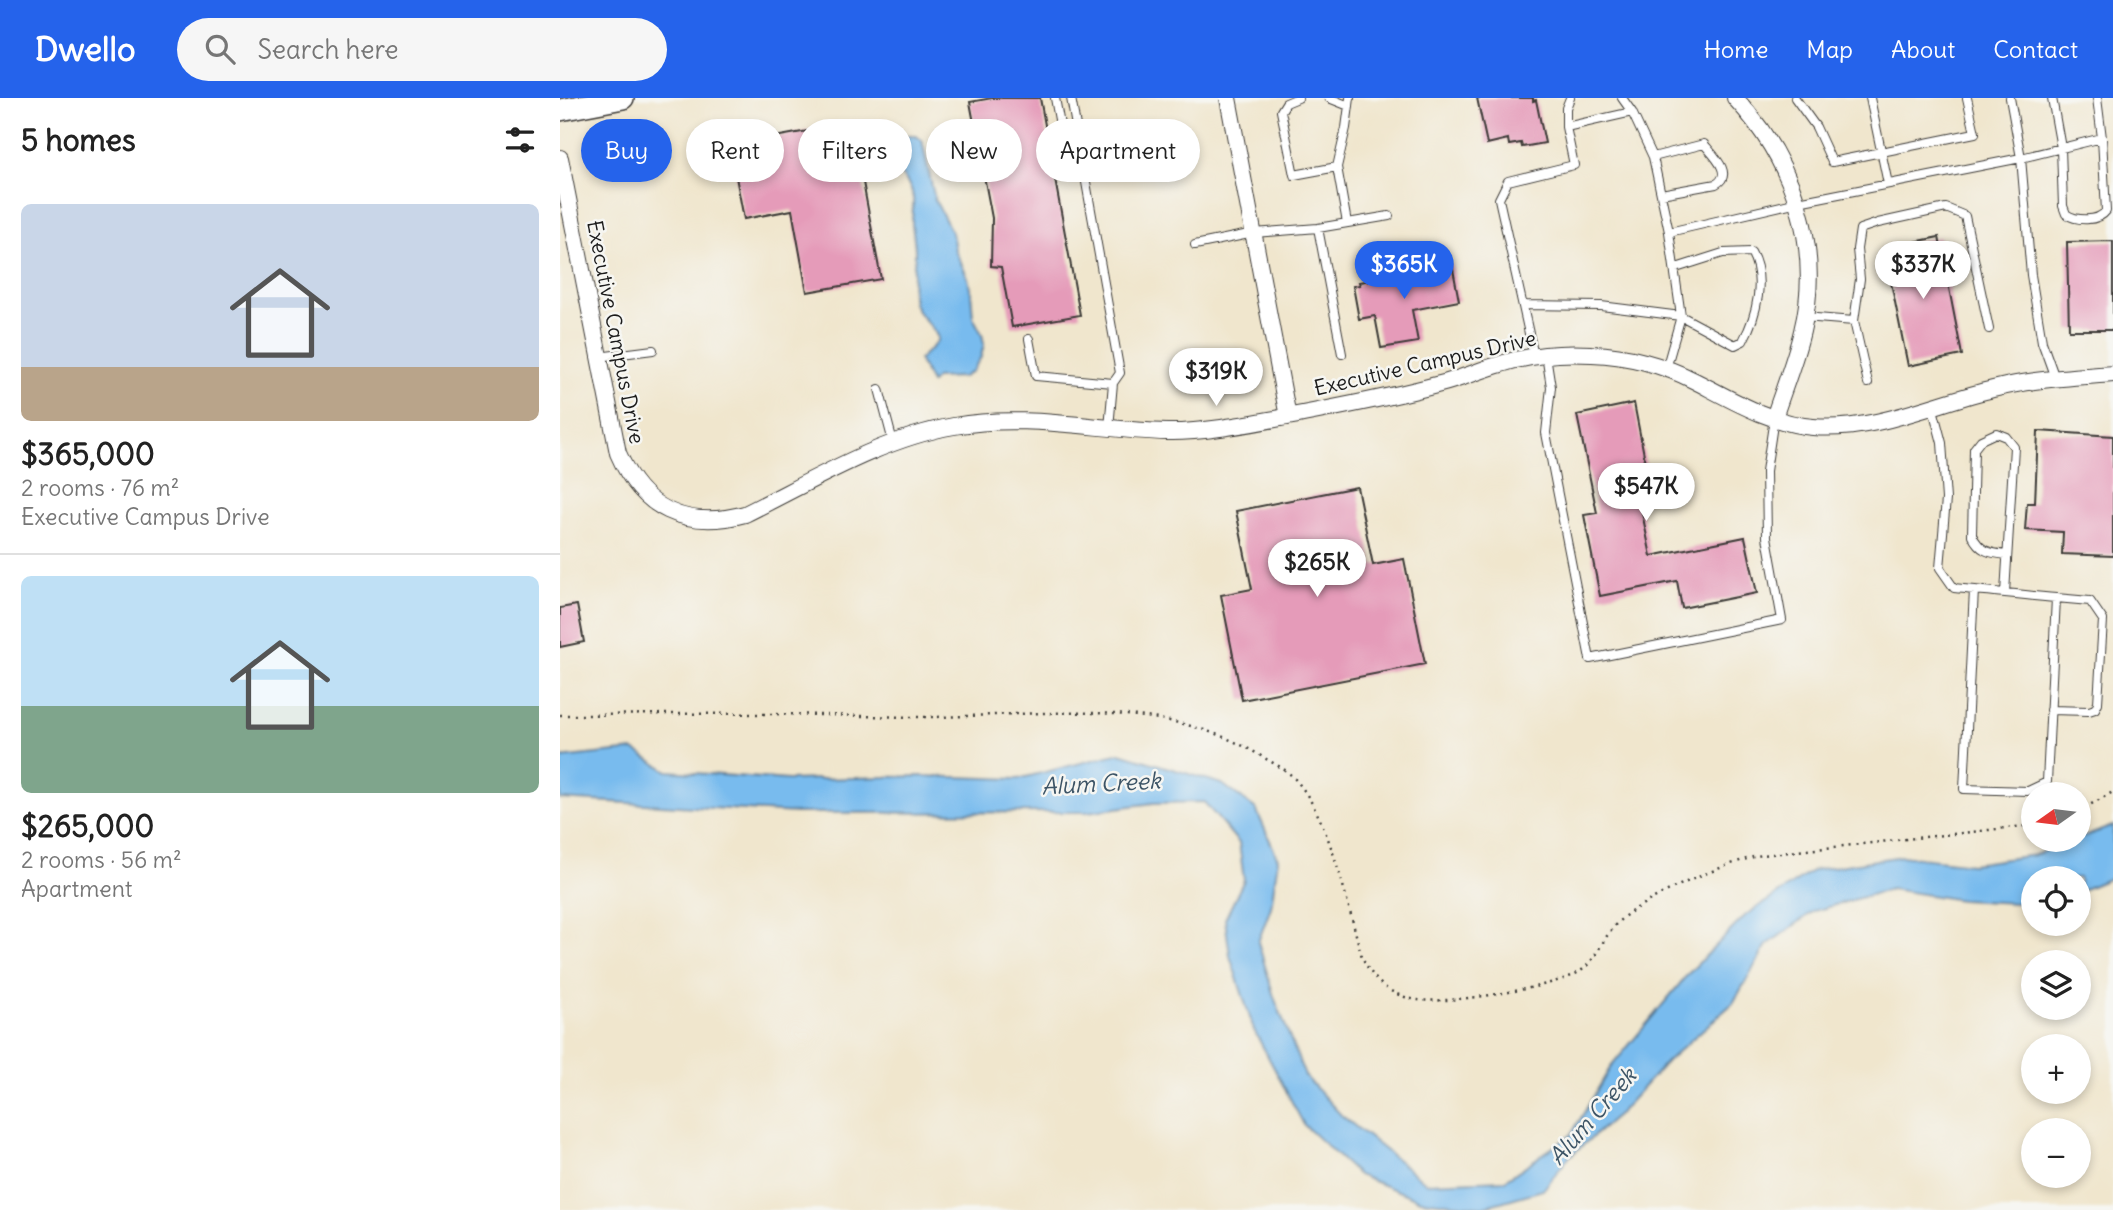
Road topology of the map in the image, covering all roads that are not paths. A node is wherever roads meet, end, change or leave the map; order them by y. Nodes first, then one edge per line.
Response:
1 (623, 98) edge
2 (1055, 98) edge
3 (1071, 98) edge
4 (1228, 98) edge
5 (1298, 98) edge
6 (1329, 98) edge
7 (1570, 98) edge
8 (1622, 98) edge
9 (1735, 98) edge
10 (1795, 98) edge
11 (1870, 98) edge
12 (1967, 98) edge
13 (2010, 98) edge
14 (2052, 98) edge
15 (2097, 98) edge
16 (1350, 102) edge
17 (560, 110) edge
18 (1632, 112) junction
19 (1059, 119) edge
20 (1075, 119) edge
21 (1566, 127) junction
22 (2102, 138) junction
23 (2061, 148) junction
24 (1882, 152) junction
25 (1653, 157) junction
26 (2021, 158) junction
27 (560, 159) edge
28 (1337, 167) junction
29 (1086, 182) edge
30 (1888, 184) junction
31 (1661, 194) junction
32 (1798, 202) junction
33 (1389, 216) dead end
34 (1347, 223) junction
35 (1318, 229) junction
36 (1669, 232) junction
37 (1254, 233) junction
38 (1195, 245) dead end
39 (1676, 268) junction
40 (1523, 305) junction
41 (1681, 316) junction
42 (1804, 317) junction
43 (1854, 321) junction
44 (1989, 329) dead end
45 (1029, 339) dead end
46 (653, 350) dead end
47 (1342, 354) dead end
48 (1540, 356) junction
49 (598, 357) junction
50 (1665, 369) junction
51 (2113, 374) edge
52 (2055, 378) junction
53 (1113, 383) junction
54 (1868, 383) dead end
55 (879, 389) dead end
56 (1933, 405) junction
57 (1288, 416) junction
58 (1774, 418) junction
59 (1109, 428) junction
60 (893, 442) junction
61 (2007, 555) junction
62 (1974, 590) junction
63 (2005, 593) junction
64 (2056, 598) junction
65 (2050, 710) junction

1 - 17 main road
2 - 19 lane
3 - 20 lane
4 - 37 street
5 - 28 lane
6 - 16 lane
7 - 21 lane
8 - 18 lane
9 - 32 street
10 - 24 lane
11 - 24 lane
12 - 24 lane
13 - 26 lane
14 - 23 lane
15 - 22 lane
16 - 28 lane
18 - 21 lane
18 - 25 lane
21 - 40 lane
22 - 23 lane
22 - 23 lane
23 - 26 lane
24 - 30 lane
25 - 31 lane
25 - 31 lane
26 - 30 lane
26 - 52 lane
27 - 49 street, Executive Campus Drive
28 - 34 lane
29 - 53 lane
30 - 32 lane
31 - 36 lane
32 - 36 lane
32 - 42 street
33 - 34 lane
34 - 35 lane
35 - 37 lane
35 - 47 lane
36 - 39 lane
37 - 38 lane
37 - 57 street
39 - 41 lane
39 - 41 lane
40 - 41 lane
40 - 48 lane
41 - 50 lane
42 - 43 lane
42 - 58 street
43 - 44 lane
43 - 54 lane
45 - 53 lane
46 - 49 lane
48 - 50 street, Executive Campus Drive
48 - 57 street, Executive Campus Drive
48 - 58 lane
49 - 60 street, Executive Campus Drive
50 - 58 street, Executive Campus Drive
51 - 52 street, Executive Campus Drive
52 - 56 street, Executive Campus Drive
53 - 59 lane
55 - 60 lane
56 - 58 street, Executive Campus Drive
56 - 62 lane
57 - 59 street, Executive Campus Drive
59 - 60 street, Executive Campus Drive
61 - 61 lane
61 - 63 lane
62 - 63 lane
62 - 65 lane
63 - 64 lane
64 - 65 lane
64 - 65 lane

